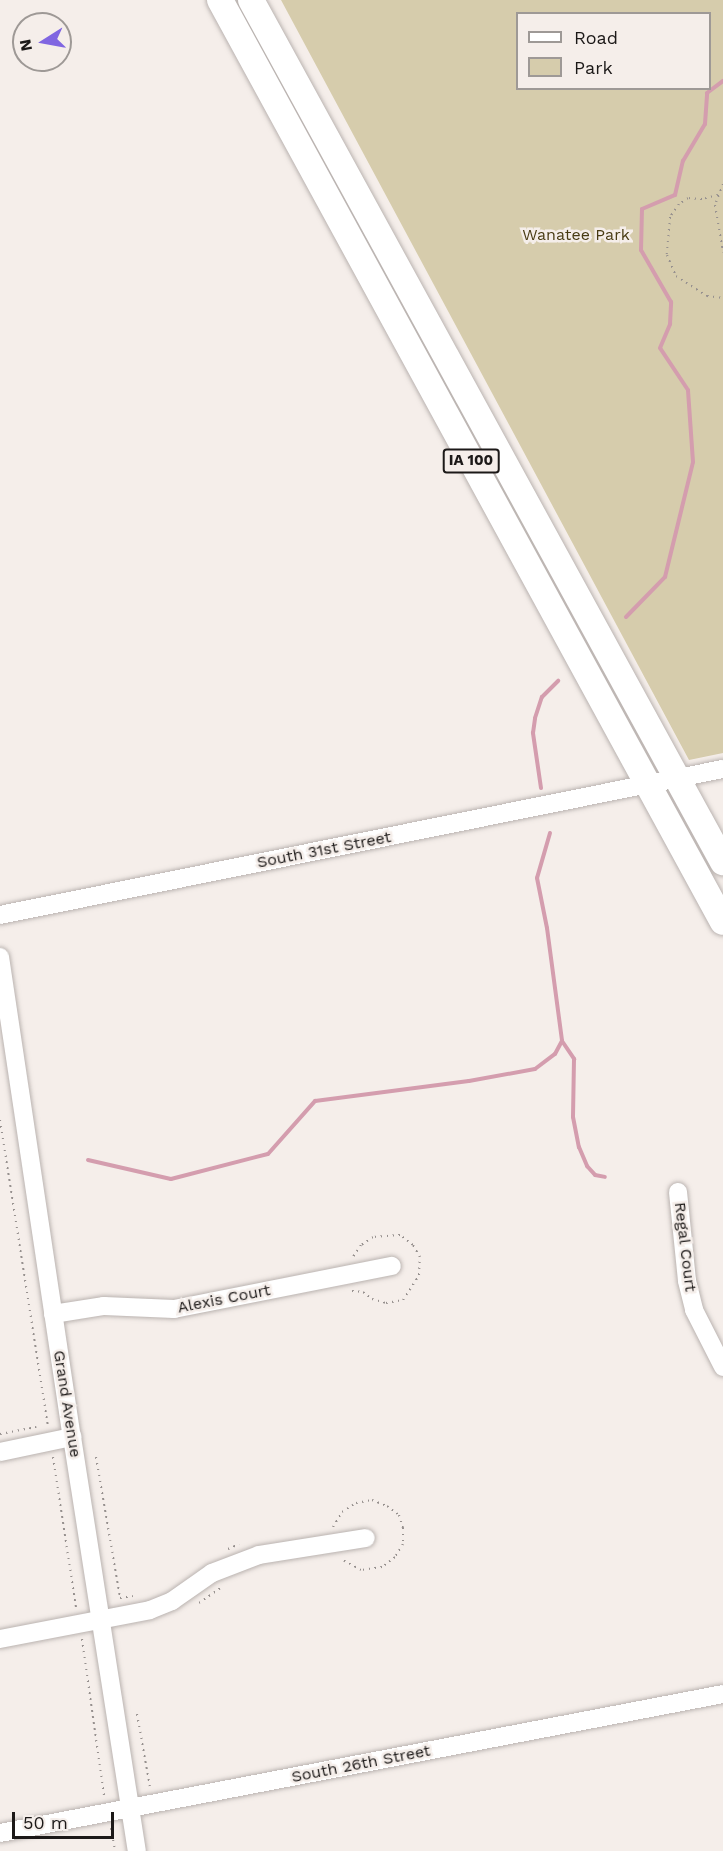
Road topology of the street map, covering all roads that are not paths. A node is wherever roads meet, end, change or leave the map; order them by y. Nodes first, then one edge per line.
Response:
1 (220, 0) edge
2 (251, 0) edge
3 (723, 769) edge
4 (678, 778) junction
5 (649, 785) junction
6 (723, 862) edge
7 (0, 915) edge
8 (723, 922) edge
9 (0, 957) edge
10 (5, 1036) edge
11 (678, 1192) dead end
12 (392, 1266) dead end
13 (53, 1314) junction
14 (723, 1367) edge
15 (72, 1437) junction
16 (0, 1452) edge
17 (366, 1538) dead end
18 (100, 1618) junction
19 (0, 1639) edge
20 (723, 1694) edge
21 (131, 1808) junction
22 (0, 1833) edge
23 (138, 1851) edge

1 - 5 highway, IA 100
2 - 4 highway, IA 100
3 - 4 street, South 31st Street
4 - 5 street, South 31st Street
4 - 6 highway, IA 100
5 - 7 street, South 31st Street
5 - 8 highway, IA 100
9 - 10 street, Grand Avenue
10 - 13 street, Grand Avenue
11 - 14 street, Regal Court
12 - 13 street, Alexis Court
13 - 15 street, Grand Avenue
15 - 16 street
15 - 18 street, Grand Avenue
17 - 18 street
18 - 19 street
18 - 21 street, Grand Avenue
20 - 21 street, South 26th Street
21 - 22 street, South 26th Street
21 - 23 street, Grand Avenue

